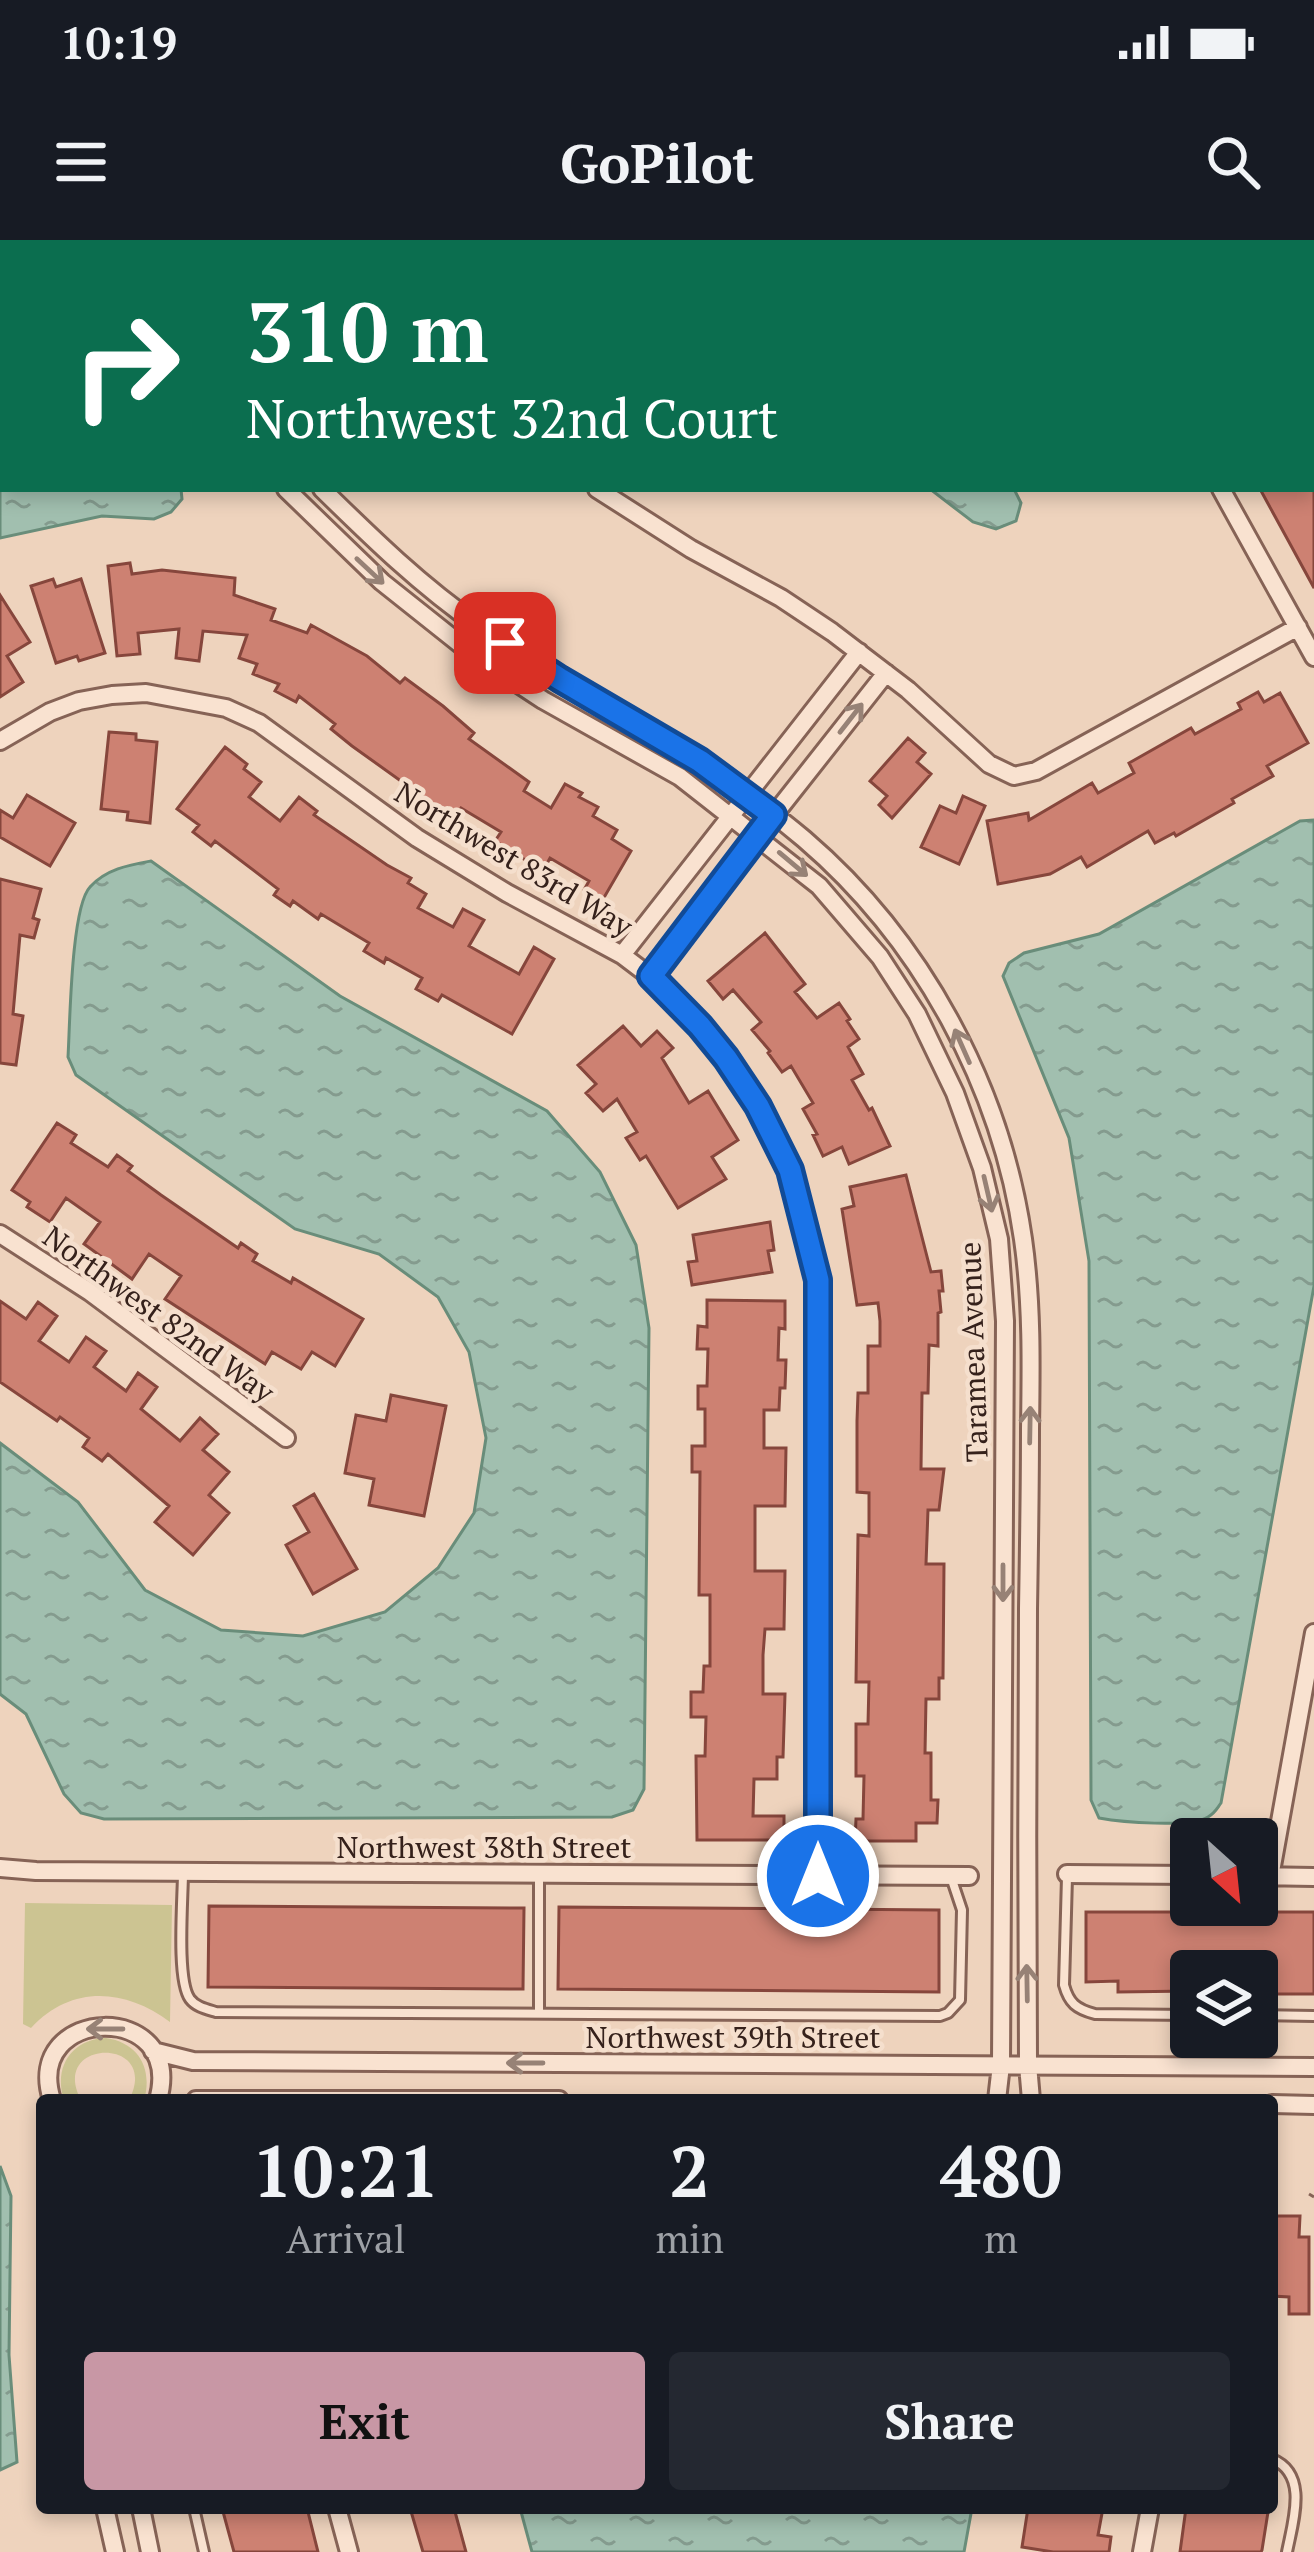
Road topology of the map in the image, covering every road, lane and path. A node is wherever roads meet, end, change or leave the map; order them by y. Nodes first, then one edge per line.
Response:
1 (289, 492) edge
2 (325, 492) edge
3 (602, 492) edge
4 (1223, 492) edge
5 (1298, 627) junction
6 (859, 652) junction
7 (1314, 657) edge
8 (886, 673) junction
9 (0, 741) edge
10 (747, 796) junction
11 (773, 815) junction
12 (732, 817) junction
13 (757, 837) junction
14 (622, 956) junction
15 (651, 976) junction
16 (0, 1234) edge
17 (286, 1438) dead end
18 (1314, 1633) edge
19 (1275, 1818) edge
20 (0, 1868) edge
21 (184, 1872) junction
22 (539, 1874) junction
23 (1067, 1874) joint
24 (818, 1876) junction
25 (959, 1876) joint
26 (1170, 1876) edge
27 (1278, 1876) edge
28 (1314, 1877) edge
29 (538, 2013) junction
30 (1170, 2015) edge
31 (1278, 2015) edge
32 (1314, 2016) edge
33 (153, 2051) junction
34 (1001, 2065) junction
35 (1028, 2065) junction
36 (1314, 2067) edge
37 (50, 2094) edge
38 (159, 2094) edge
39 (998, 2094) edge
40 (1030, 2094) edge
41 (1278, 2104) edge
42 (1314, 2105) edge
43 (1278, 2461) edge
44 (106, 2514) edge
45 (142, 2514) edge
46 (195, 2514) edge
47 (339, 2514) edge
48 (1149, 2514) edge
49 (115, 2552) edge
50 (149, 2552) edge
51 (204, 2552) edge
52 (350, 2552) edge
53 (1142, 2552) edge
54 (1287, 2552) edge

1 -> 12 street, Taramea Avenue
2 - 10 street, Taramea Avenue
3 - 6 street
4 - 5 street
5 - 7 street
5 - 8 street
6 - 8 street
6 - 10 street
11 -> 8 street
9 - 14 street, Northwest 83rd Way
10 - 11 street, Taramea Avenue
10 - 12 street
11 - 13 street
35 -> 11 street, Taramea Avenue
12 - 13 street, Taramea Avenue
12 - 14 street
13 - 15 street
13 -> 34 street, Taramea Avenue
14 - 15 street, Northwest 83rd Way
15 - 24 street, Northwest 83rd Way
16 - 17 street, Northwest 82nd Way
18 - 19 street
20 - 21 street, Northwest 38th Street
21 - 22 street, Northwest 38th Street
21 - 29 lane
22 - 24 street, Northwest 38th Street
22 - 29 lane
23 - 26 street
23 - 30 lane
24 - 25 street, Northwest 38th Street
25 - 29 lane
27 - 28 street
31 - 32 lane
34 -> 33 street, Northwest 39th Street
33 -> 37 street, Northwest 39th Street
33 - 38 street
34 - 35 street, Northwest 39th Street
34 - 39 street, Taramea Avenue
35 - 36 street, Northwest 39th Street
35 - 40 street, Taramea Avenue
41 - 42 street
43 - 54 lane
44 - 49 street
45 - 50 street
46 - 51 lane
47 - 52 street
48 - 53 street

